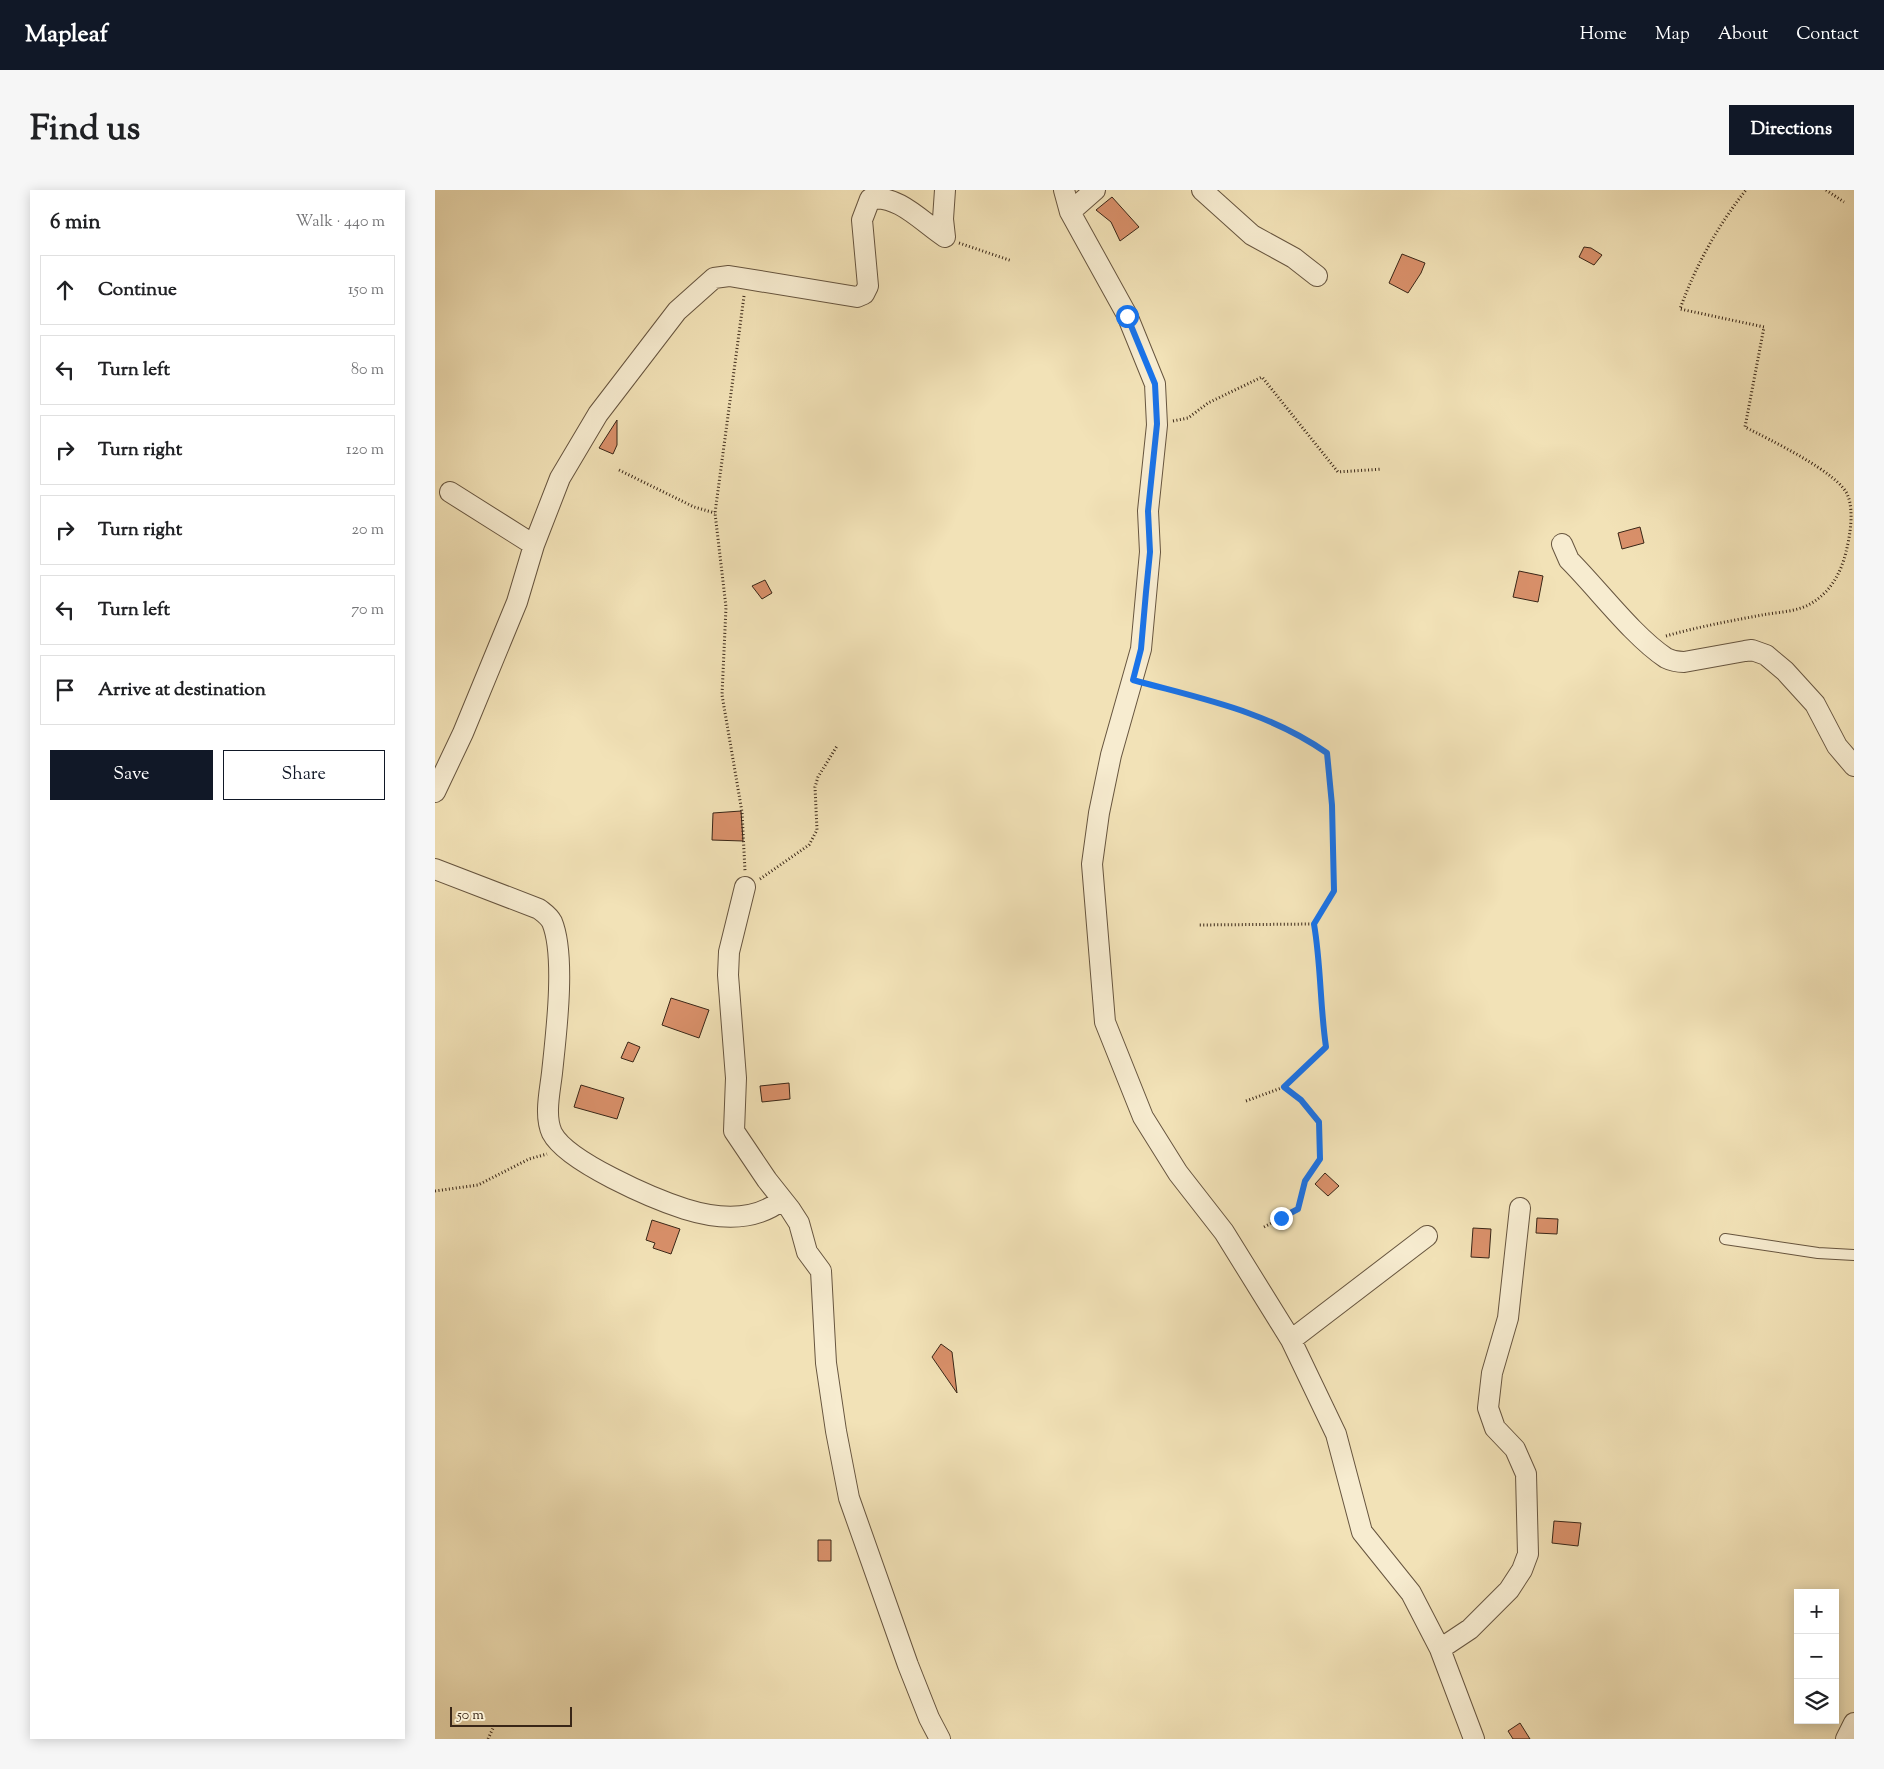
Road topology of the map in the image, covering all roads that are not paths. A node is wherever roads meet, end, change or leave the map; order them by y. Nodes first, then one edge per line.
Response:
1 (945, 190) edge
2 (1064, 190) edge
3 (1095, 190) edge
4 (1214, 194) edge
5 (1070, 212) junction
6 (1317, 276) dead end
7 (450, 492) dead end
8 (1562, 544) dead end
9 (534, 545) junction
10 (1854, 766) edge
11 (435, 792) edge
12 (435, 869) edge
13 (745, 887) road end
14 (782, 1200) junction
15 (1520, 1208) dead end
16 (1427, 1236) dead end
17 (1725, 1239) dead end
18 (1854, 1255) edge
19 (1291, 1340) junction
20 (1439, 1649) junction
21 (1854, 1723) edge
22 (940, 1739) edge
23 (1474, 1739) edge
24 (1846, 1739) edge

1 - 9 street
2 - 5 street
3 - 5 street
4 - 6 street
5 - 19 street
7 - 9 street
8 - 10 street
9 - 11 street
12 - 14 street
13 - 14 street
14 - 22 street
15 - 20 street
16 - 19 street
17 - 18 lane
19 - 20 street
20 - 23 street
21 - 24 street

